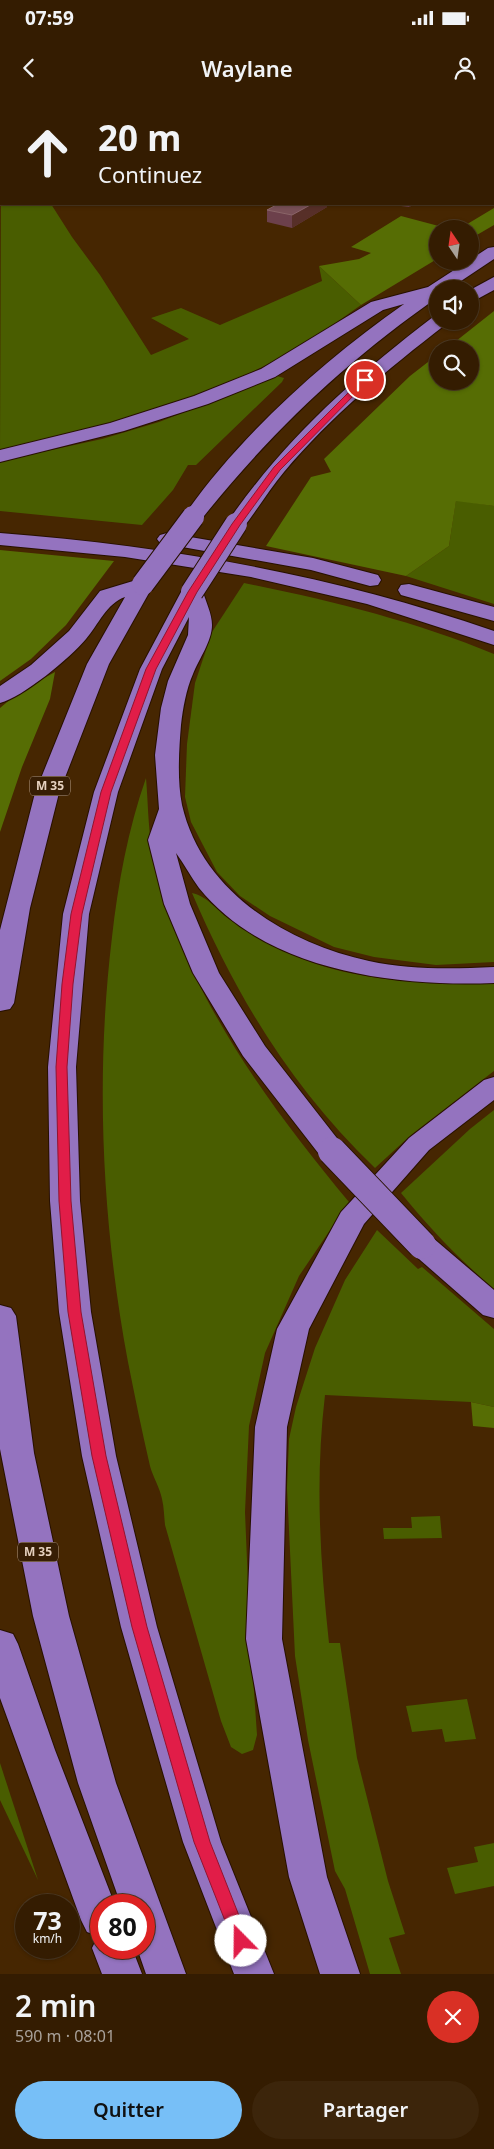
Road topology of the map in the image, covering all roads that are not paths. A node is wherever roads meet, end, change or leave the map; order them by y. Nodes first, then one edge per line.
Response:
1 (494, 252) edge
2 (449, 280) edge
3 (494, 282) edge
4 (429, 292) edge
5 (479, 292) edge
6 (429, 293) edge
7 (429, 329) edge
8 (0, 456) edge
9 (0, 521) edge
10 (0, 539) edge
11 (143, 584) junction
12 (192, 592) junction
13 (494, 614) edge
14 (494, 638) edge
15 (0, 696) edge
16 (170, 811) junction
17 (494, 975) edge
18 (0, 1003) edge
19 (494, 1086) edge
20 (494, 1307) edge
21 (0, 1316) edge
22 (0, 1644) edge
23 (91, 1894) edge
24 (137, 1894) edge
25 (155, 1944) edge
26 (116, 1959) edge
27 (122, 1974) edge
28 (166, 1974) edge
29 (254, 1974) edge
30 (340, 1974) edge

1 - 2 highway, M 35
3 - 5 highway
4 - 8 highway
6 - 11 highway, M 35, bridge
7 - 12 highway, bridge
9 - 13 highway
10 - 14 highway
11 - 15 highway
11 - 18 highway, M 35
12 - 16 highway
12 - 29 highway
16 - 17 highway
16 - 20 highway, bridge
19 - 30 highway
21 - 24 highway, M 35
22 - 23 highway
25 - 28 highway
26 - 27 highway

